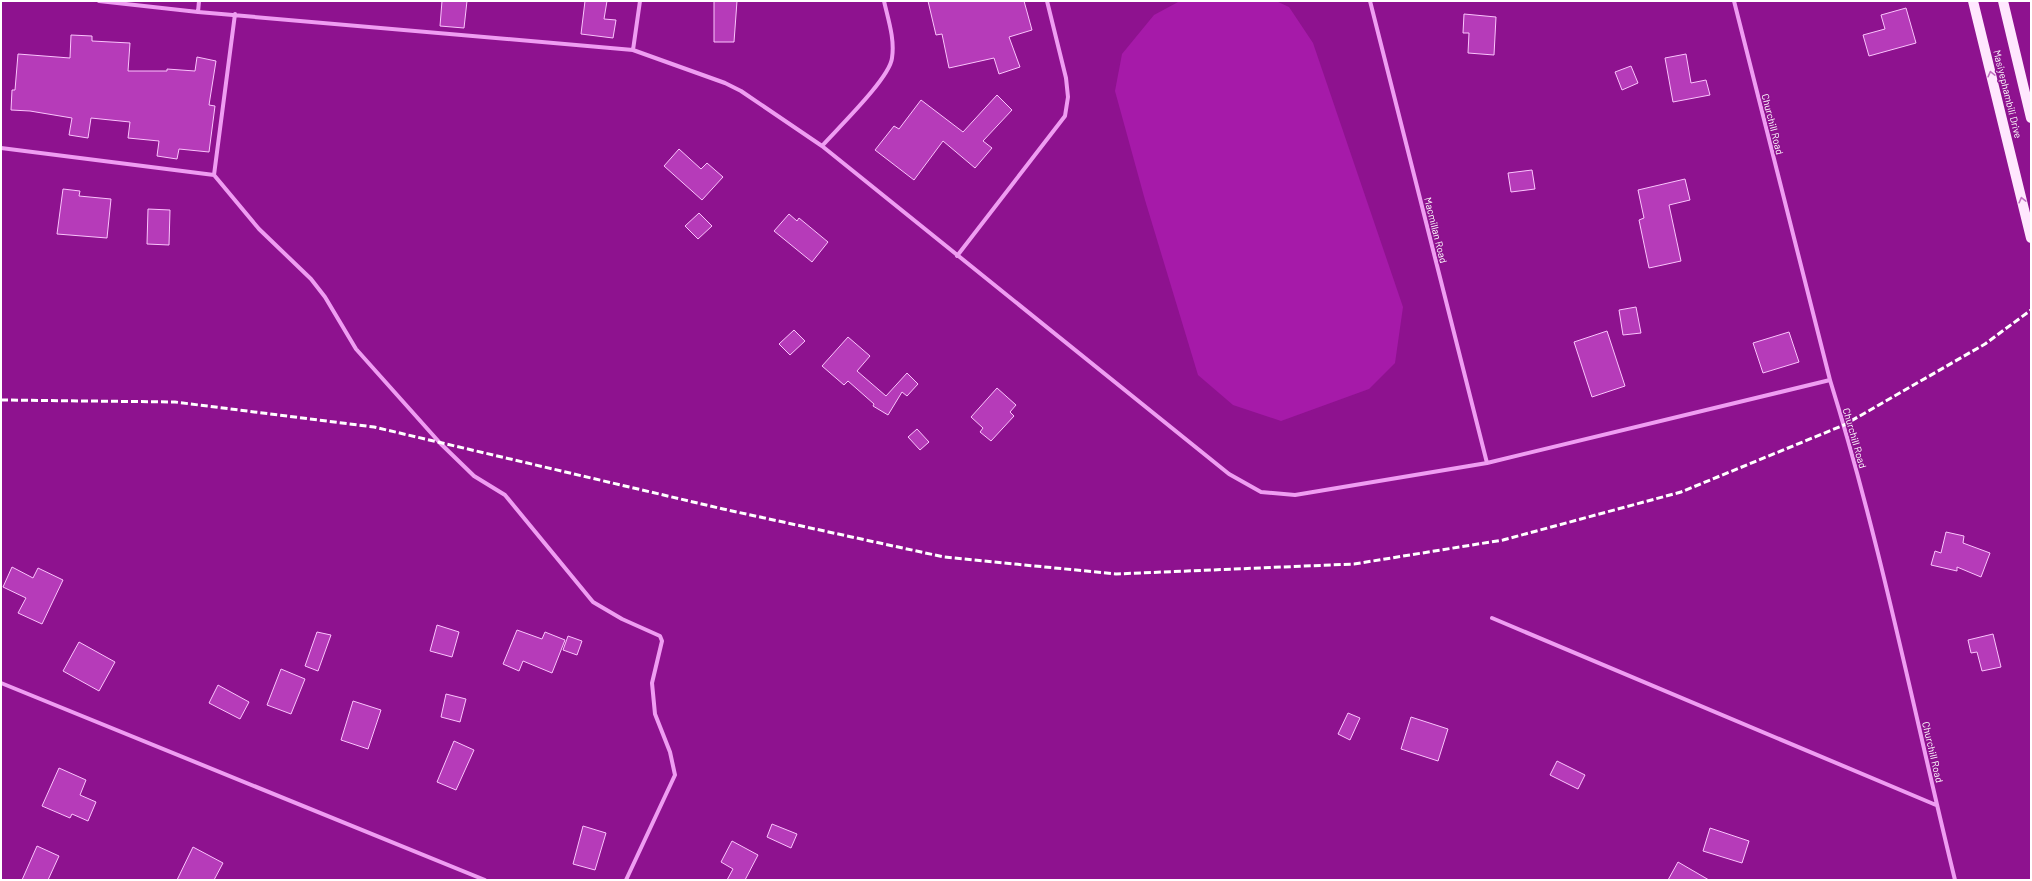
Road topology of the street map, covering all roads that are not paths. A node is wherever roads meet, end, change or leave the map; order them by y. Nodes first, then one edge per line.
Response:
1 (99, 1) edge
2 (199, 1) edge
3 (640, 1) edge
4 (884, 1) edge
5 (1047, 1) edge
6 (1370, 1) edge
7 (1734, 1) edge
8 (1973, 1) edge
9 (2003, 1) edge
10 (198, 12) junction
11 (235, 14) junction
12 (633, 50) junction
13 (2031, 118) edge
14 (822, 146) junction
15 (1, 148) edge
16 (214, 175) junction
17 (2031, 238) edge
18 (957, 256) junction
19 (1830, 380) junction
20 (1487, 464) junction
21 (1492, 618) dead end
22 (1, 683) edge
23 (1936, 805) junction
24 (486, 880) edge
25 (626, 880) edge
26 (1955, 880) edge

1 - 10 street
2 - 10 street
3 - 12 street
4 - 14 street
5 - 18 street
6 - 20 street, Macmillan Road
7 - 19 street, Churchill Road
17 -> 8 main road, Masiyephambili Drive
9 - 13 main road, Masiyephambili Drive
10 - 11 street
11 - 12 street
11 - 16 street
12 - 14 street
14 - 18 street
15 - 16 street
16 - 25 street
18 - 20 street
19 - 20 street
19 - 23 street, Churchill Road
21 - 23 street
22 - 24 street
23 - 26 street, Churchill Road

